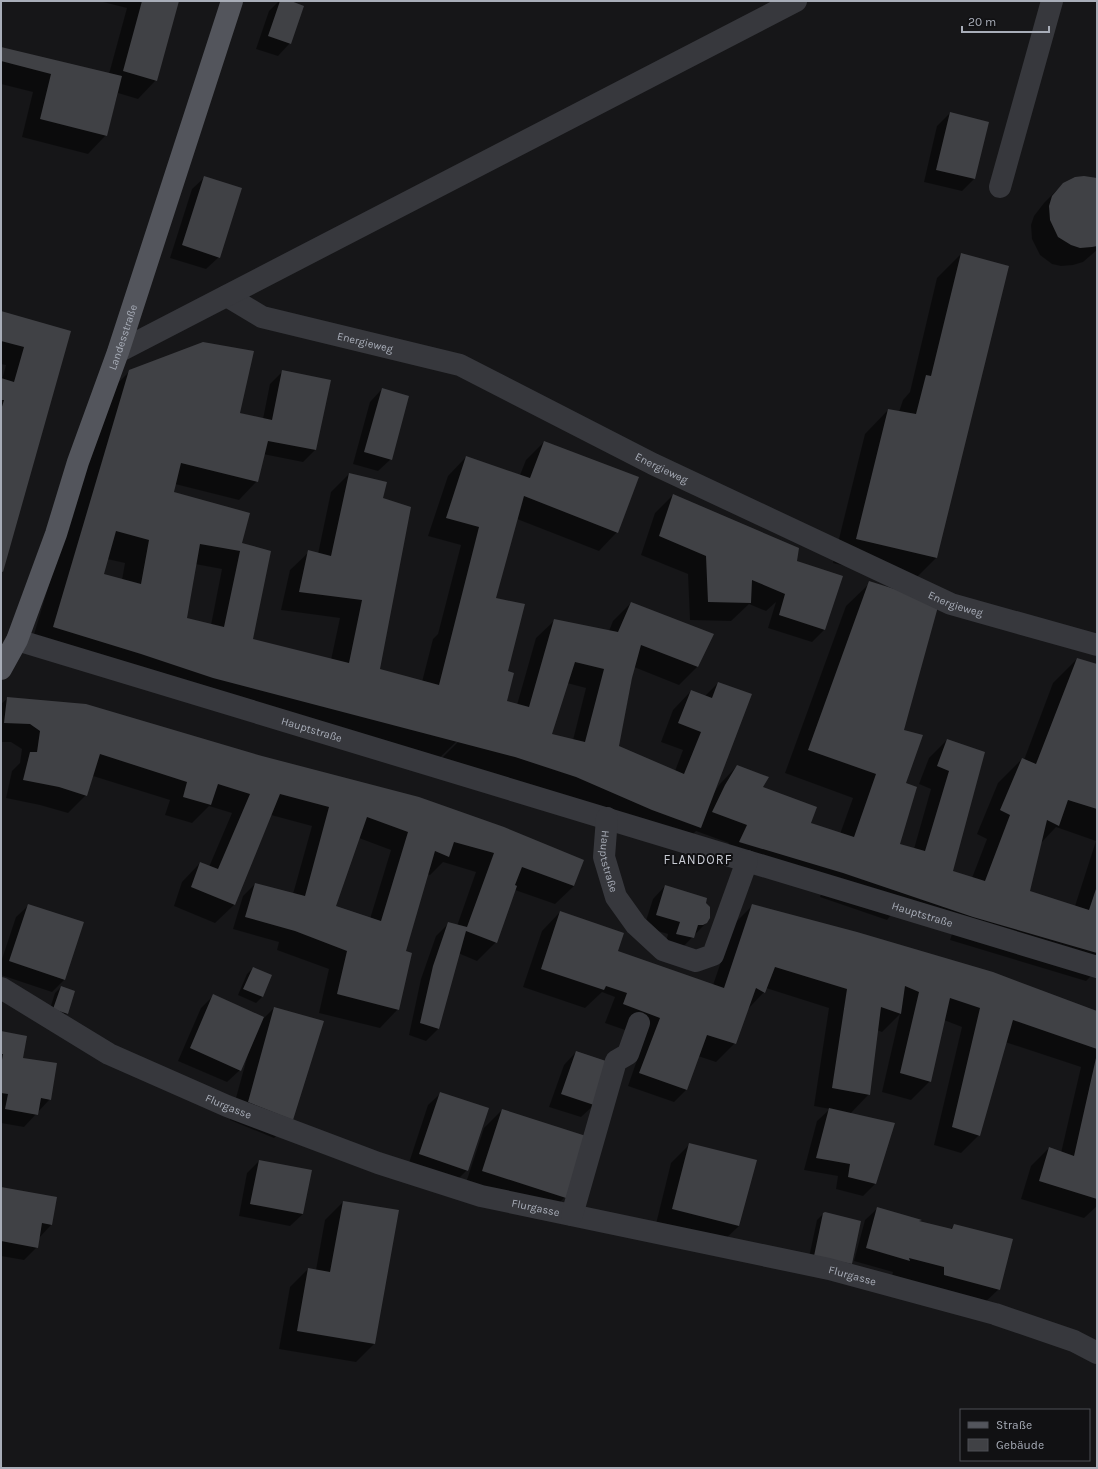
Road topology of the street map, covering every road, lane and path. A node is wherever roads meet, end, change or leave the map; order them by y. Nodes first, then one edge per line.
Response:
1 (232, 1) edge
2 (796, 1) edge
3 (1052, 1) edge
4 (1000, 187) dead end
5 (227, 296) junction
6 (118, 352) junction
7 (17, 640) junction
8 (1097, 645) edge
9 (1, 669) edge
10 (607, 818) junction
11 (747, 861) junction
12 (1097, 967) edge
13 (1, 988) edge
14 (639, 1023) dead end
15 (572, 1215) junction
16 (1097, 1353) edge

1 - 6 main road, Landesstraße
2 - 5 street
3 - 4 street
5 - 6 street
5 - 8 street, Energieweg
6 - 7 main road, Landesstraße
7 - 9 main road, Landesstraße
7 - 10 street, Hauptstraße
10 - 11 street, Hauptstraße
10 - 11 street, Hauptstraße
11 - 12 street, Hauptstraße
13 - 15 street, Flurgasse
14 - 15 street
15 - 16 street, Flurgasse

